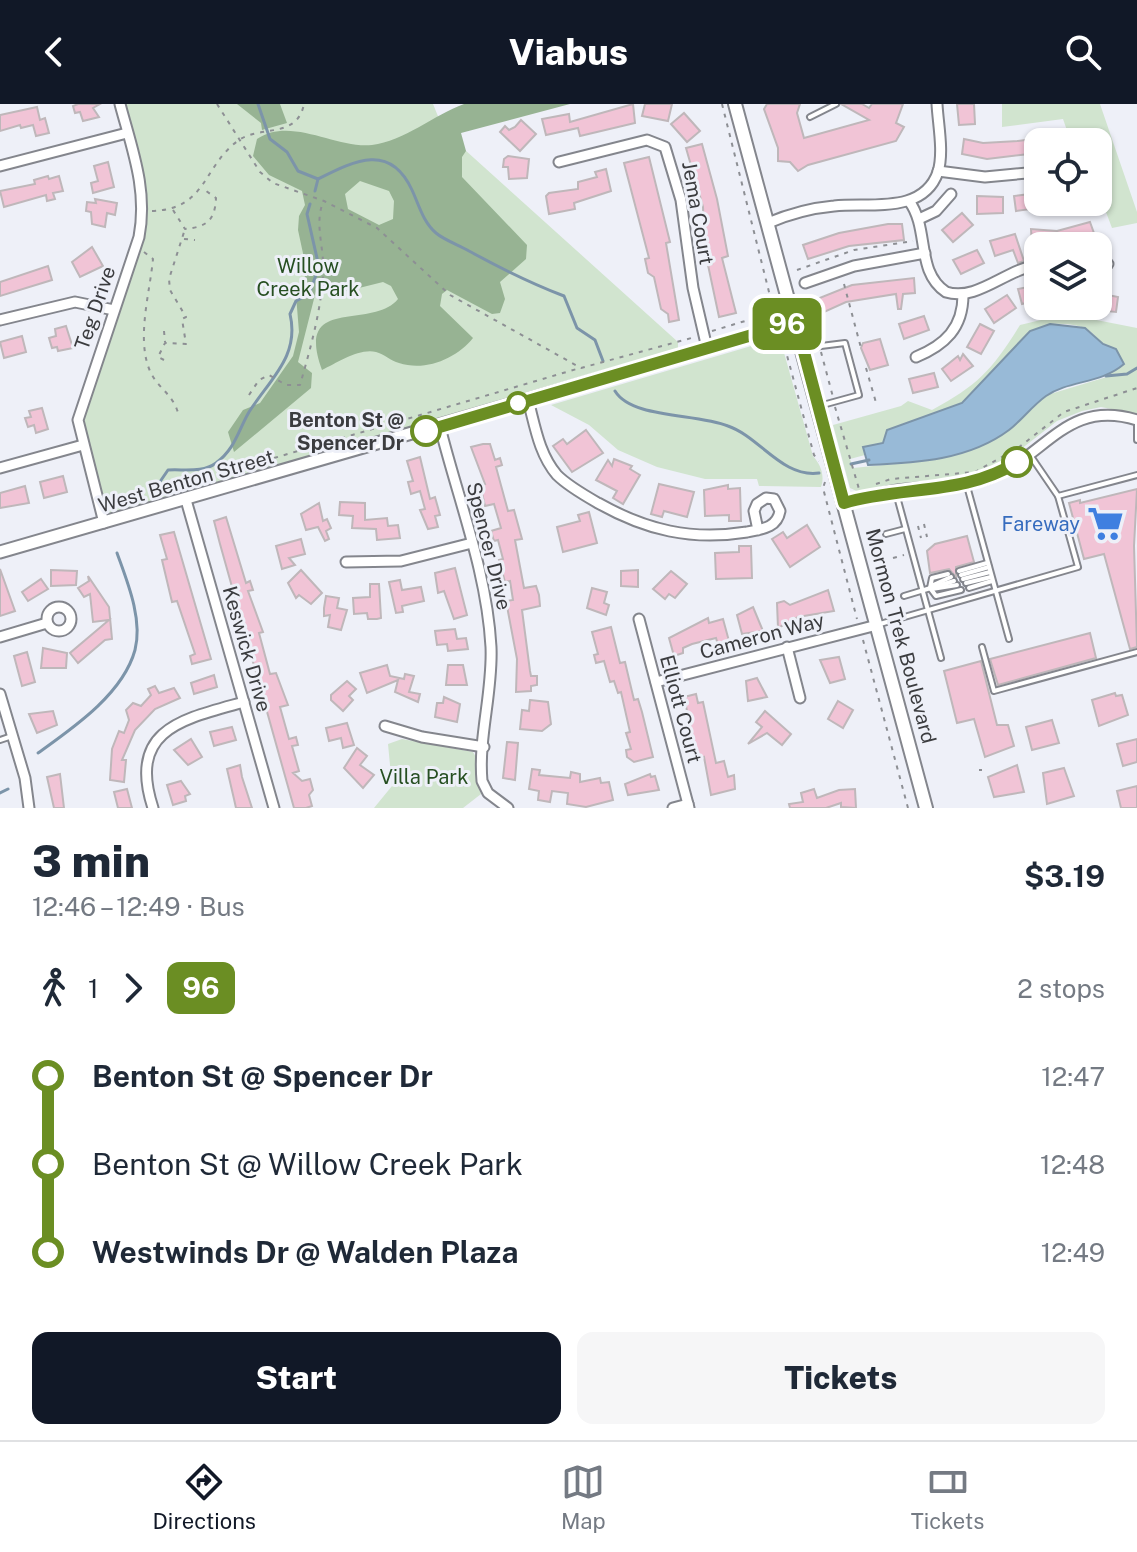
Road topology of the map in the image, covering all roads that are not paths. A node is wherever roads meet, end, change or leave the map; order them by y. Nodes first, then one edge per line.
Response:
1 (120, 104) edge
2 (735, 104) edge
3 (836, 104) edge
4 (937, 104) edge
5 (810, 117) dead end
6 (127, 133) junction
7 (559, 162) dead end
8 (0, 166) edge
9 (938, 171) junction
10 (1024, 173) edge
11 (951, 194) dead end
12 (909, 201) junction
13 (919, 219) junction
14 (768, 223) junction
15 (925, 253) junction
16 (1024, 267) edge
17 (805, 283) dead end
18 (963, 295) junction
19 (114, 310) junction
20 (0, 320) edge
21 (796, 322) junction
22 (707, 348) junction
23 (803, 348) junction
24 (916, 357) dead end
25 (528, 400) junction
26 (818, 406) junction
27 (1137, 422) edge
28 (440, 427) junction
29 (1137, 440) edge
30 (83, 445) junction
31 (1029, 453) junction
32 (0, 468) edge
33 (1137, 475) edge
34 (967, 484) junction
35 (895, 491) junction
36 (1058, 496) junction
37 (186, 500) junction
38 (844, 503) junction
39 (104, 523) junction
40 (905, 529) junction
41 (758, 530) dead end
42 (886, 534) dead end
43 (472, 543) junction
44 (0, 552) edge
45 (346, 562) dead end
46 (990, 572) junction
47 (954, 582) junction
48 (930, 588) junction
49 (995, 589) junction
50 (922, 591) junction
51 (904, 596) dead end
52 (927, 611) junction
53 (639, 619) dead end
54 (47, 623) dead end
55 (877, 625) junction
56 (0, 637) edge
57 (1009, 639) dead end
58 (787, 647) junction
59 (982, 647) dead end
60 (1137, 652) edge
61 (941, 658) dead end
62 (656, 682) junction
63 (0, 694) edge
64 (800, 698) dead end
65 (244, 702) junction
66 (385, 726) dead end
67 (12, 736) junction
68 (0, 740) edge
69 (484, 747) junction
70 (688, 806) edge
71 (29, 808) edge
72 (153, 808) edge
73 (274, 808) edge
74 (508, 808) edge
75 (673, 808) edge
76 (926, 808) edge

1 - 6 street, Teg Drive
2 - 14 main road, Mormon Trek Boulevard
3 - 5 lane
4 - 9 street
6 - 8 street
6 - 19 street, Teg Drive
7 - 22 street, Jema Court
9 - 10 street
9 - 12 street
11 - 13 street
12 - 13 street
12 - 14 street
13 - 15 street
14 - 21 main road, Mormon Trek Boulevard
15 - 17 street
15 - 18 street
16 - 18 street
18 - 24 street
19 - 20 street
19 - 30 street, Teg Drive
21 - 22 street, West Benton Street
21 - 23 main road, Mormon Trek Boulevard
22 - 25 street, West Benton Street
23 - 26 main road, Mormon Trek Boulevard
23 - 26 lane
25 - 28 street, West Benton Street
25 - 41 street
26 - 38 main road, Mormon Trek Boulevard
27 - 29 lane
27 - 31 street
28 - 37 street, West Benton Street
28 - 43 street, Spencer Drive
30 - 32 street
30 - 39 street, Teg Drive
31 - 34 street
31 - 36 lane
33 - 36 lane
34 - 35 street
34 - 46 lane
35 - 38 street
35 - 40 lane
36 - 49 lane
37 - 39 street, West Benton Street
37 - 65 street, Keswick Drive
38 - 55 main road, Mormon Trek Boulevard
39 - 44 street, West Benton Street
40 - 42 lane
40 - 50 lane
43 - 45 street
43 - 69 street, Spencer Drive
46 - 46 lane
46 - 49 lane
47 - 48 lane
47 - 48 lane
47 - 48 lane
48 - 50 lane
49 - 52 lane
49 - 57 lane
50 - 51 lane
50 - 52 lane
52 - 55 lane
52 - 61 lane
53 - 62 street, Elliott Court
54 - 56 street
55 - 58 street, Cameron Way
55 - 76 main road, Mormon Trek Boulevard
58 - 62 street, Cameron Way
58 - 64 street
59 - 60 lane
62 - 70 street, Elliott Court
63 - 67 street
65 - 72 street
65 - 73 street, Keswick Drive
66 - 69 street
67 - 68 lane
67 - 71 street
69 - 74 street, Spencer Drive
70 - 75 street

